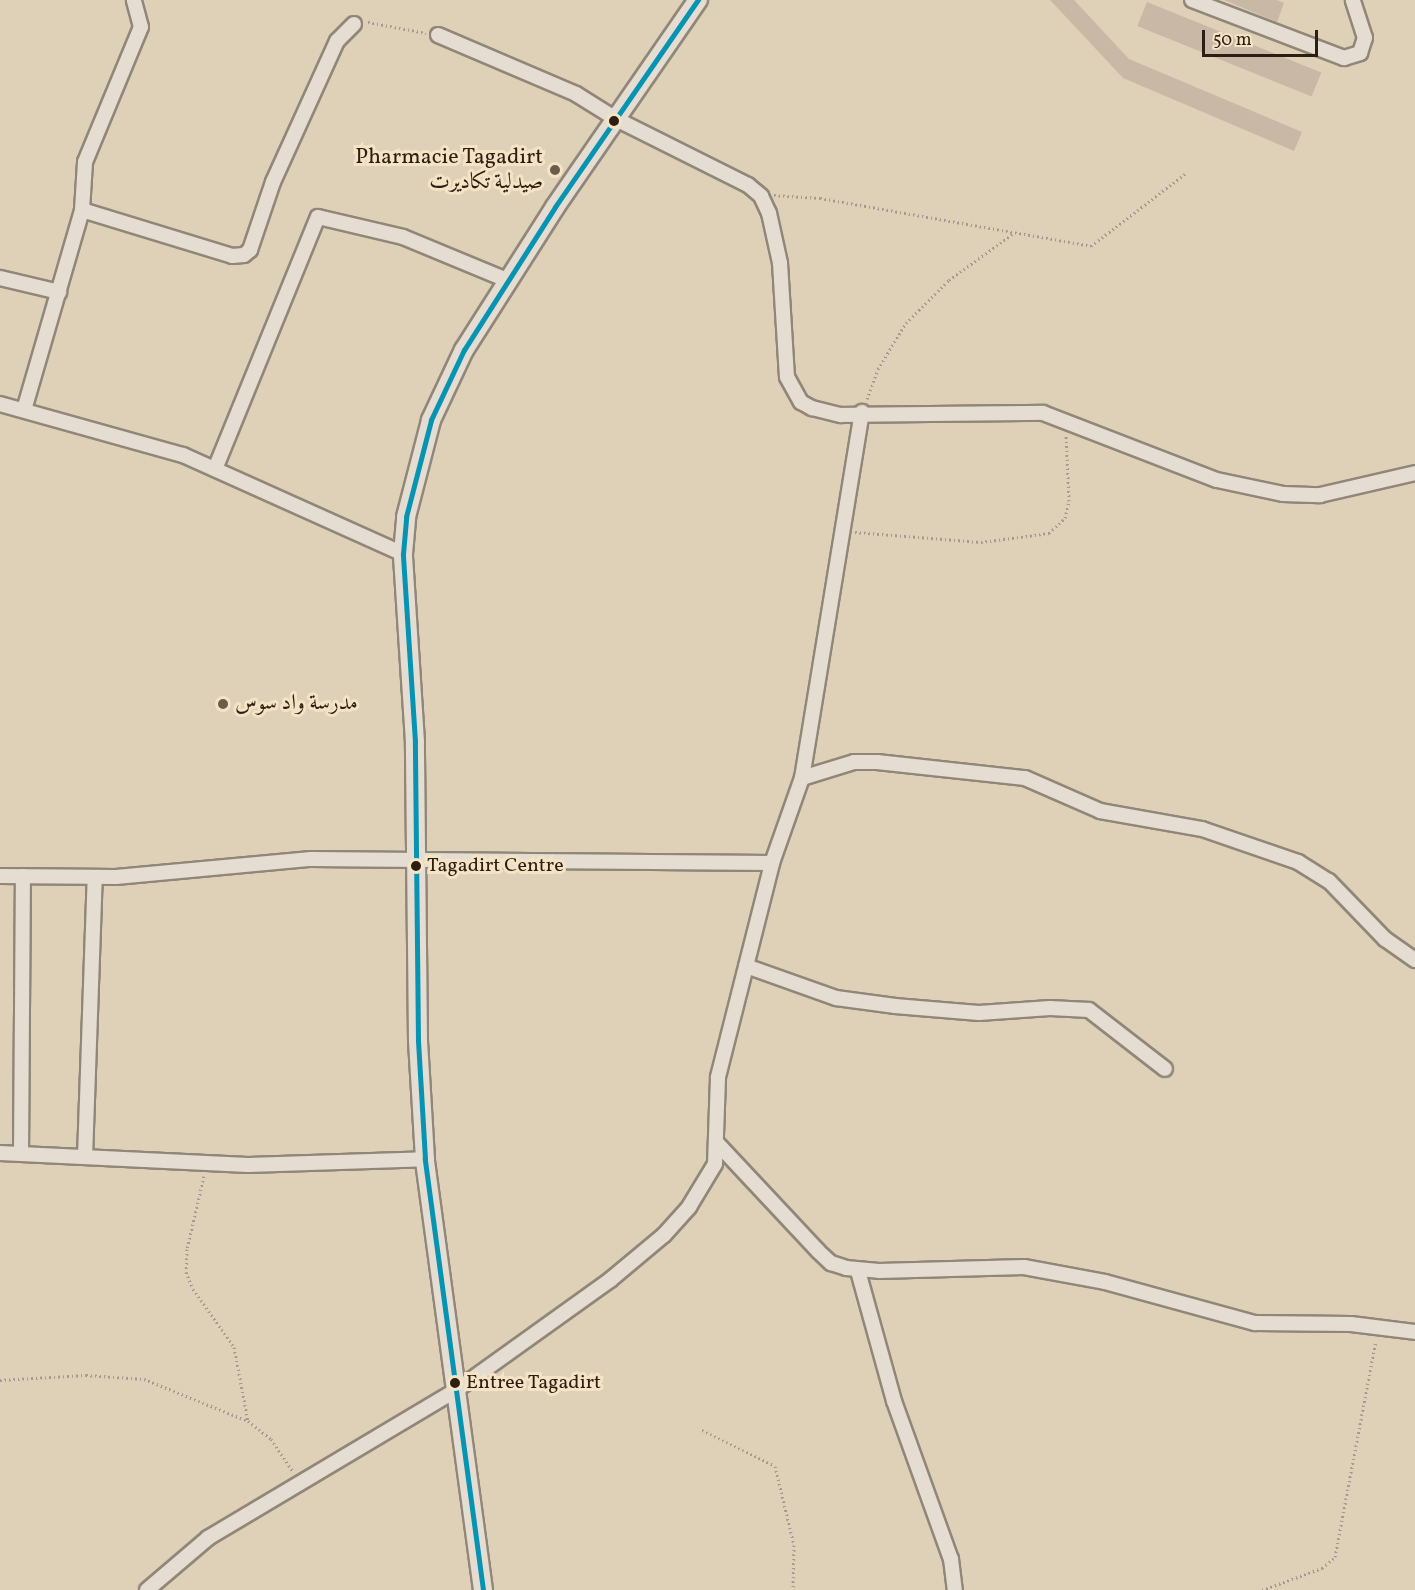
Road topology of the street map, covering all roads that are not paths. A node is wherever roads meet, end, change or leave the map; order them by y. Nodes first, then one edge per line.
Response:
1 (134, 0) edge
2 (698, 0) edge
3 (1192, 0) edge
4 (1353, 0) edge
5 (354, 24) road end
6 (438, 35) road end
7 (616, 119) junction
8 (82, 210) junction
9 (0, 278) edge
10 (509, 280) junction
11 (59, 292) junction
12 (0, 404) edge
13 (24, 410) junction
14 (862, 412) junction
15 (215, 469) junction
16 (1415, 472) edge
17 (403, 554) junction
18 (802, 778) junction
19 (415, 857) junction
20 (772, 863) junction
21 (0, 876) edge
22 (23, 876) junction
23 (95, 877) junction
24 (1415, 960) edge
25 (746, 966) junction
26 (1165, 1069) dead end
27 (717, 1143) junction
28 (0, 1153) edge
29 (21, 1154) junction
30 (85, 1157) junction
31 (425, 1159) junction
32 (858, 1271) junction
33 (1415, 1332) edge
34 (455, 1391) junction
35 (147, 1590) edge
36 (483, 1590) edge
37 (955, 1590) edge

1 - 8 street
2 - 7 street
3 - 4 street
5 - 8 street
6 - 7 street
7 - 10 street
7 - 14 street
8 - 11 street
9 - 11 street
10 - 15 street
10 - 17 street
11 - 13 street
12 - 13 street
13 - 15 street
14 - 16 street
14 - 18 street
15 - 17 street
17 - 19 street
18 - 20 street
18 - 24 street
19 - 20 street
19 - 23 street
19 - 31 street
20 - 25 street
21 - 22 street
22 - 23 street
22 - 29 street
23 - 30 street
25 - 26 street
25 - 27 street
27 - 32 street
27 - 34 street
28 - 29 street
29 - 30 street
30 - 31 street
31 - 34 street
32 - 33 street
32 - 37 street
34 - 35 street
34 - 36 street

